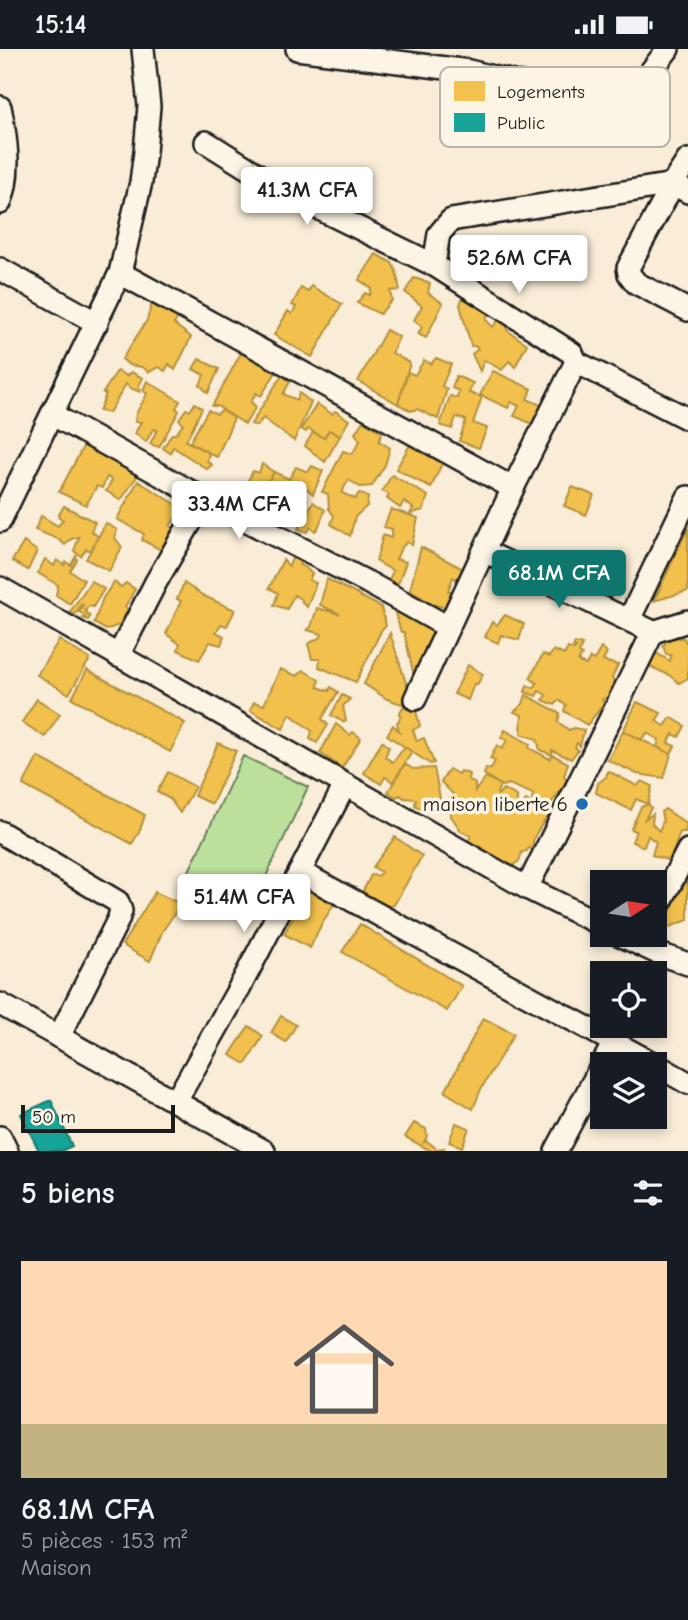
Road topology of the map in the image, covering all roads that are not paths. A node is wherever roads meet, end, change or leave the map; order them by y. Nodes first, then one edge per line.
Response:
1 (143, 49) edge
2 (297, 49) edge
3 (668, 49) edge
4 (440, 67) edge
5 (654, 67) edge
6 (1, 112) edge
7 (206, 142) dead end
8 (683, 177) edge
9 (0, 203) edge
10 (434, 265) junction
11 (0, 269) edge
12 (120, 273) junction
13 (688, 310) edge
14 (97, 323) junction
15 (576, 362) junction
16 (53, 415) junction
17 (688, 419) edge
18 (513, 488) junction
19 (688, 497) edge
20 (204, 499) junction
21 (0, 521) edge
22 (484, 551) junction
23 (0, 588) edge
24 (629, 620) junction
25 (688, 622) edge
26 (448, 627) junction
27 (653, 632) junction
28 (118, 656) junction
29 (415, 699) dead end
30 (345, 785) junction
31 (0, 832) edge
32 (688, 850) edge
33 (300, 872) junction
34 (527, 888) junction
35 (667, 890) edge
36 (590, 919) edge
37 (657, 947) edge
38 (688, 964) edge
39 (0, 1004) edge
40 (59, 1037) junction
41 (614, 1042) junction
42 (632, 1052) edge
43 (667, 1071) edge
44 (688, 1083) edge
45 (176, 1101) junction
46 (0, 1137) edge
47 (253, 1148) edge
48 (6, 1151) edge
49 (556, 1151) edge

1 - 12 street
2 - 4 street
3 - 5 street
6 - 9 street
7 - 10 street
8 - 10 street
8 - 13 street
10 - 15 street
11 - 14 street
12 - 14 street
12 - 18 street
14 - 16 street
15 - 17 street
15 - 18 street
16 - 20 street
16 - 21 street
18 - 22 street
19 - 24 street
20 - 26 street
20 - 28 street
22 - 24 street
22 - 26 street
23 - 28 street
24 - 27 street
25 - 27 street
26 - 29 street
27 - 34 street
28 - 30 street
30 - 33 street
30 - 34 street
31 - 40 street
32 - 35 street
33 - 41 street
33 - 45 street
34 - 36 street
37 - 38 street
39 - 40 street
40 - 45 street
41 - 42 street
41 - 49 street
43 - 44 street
45 - 47 street
46 - 48 street

